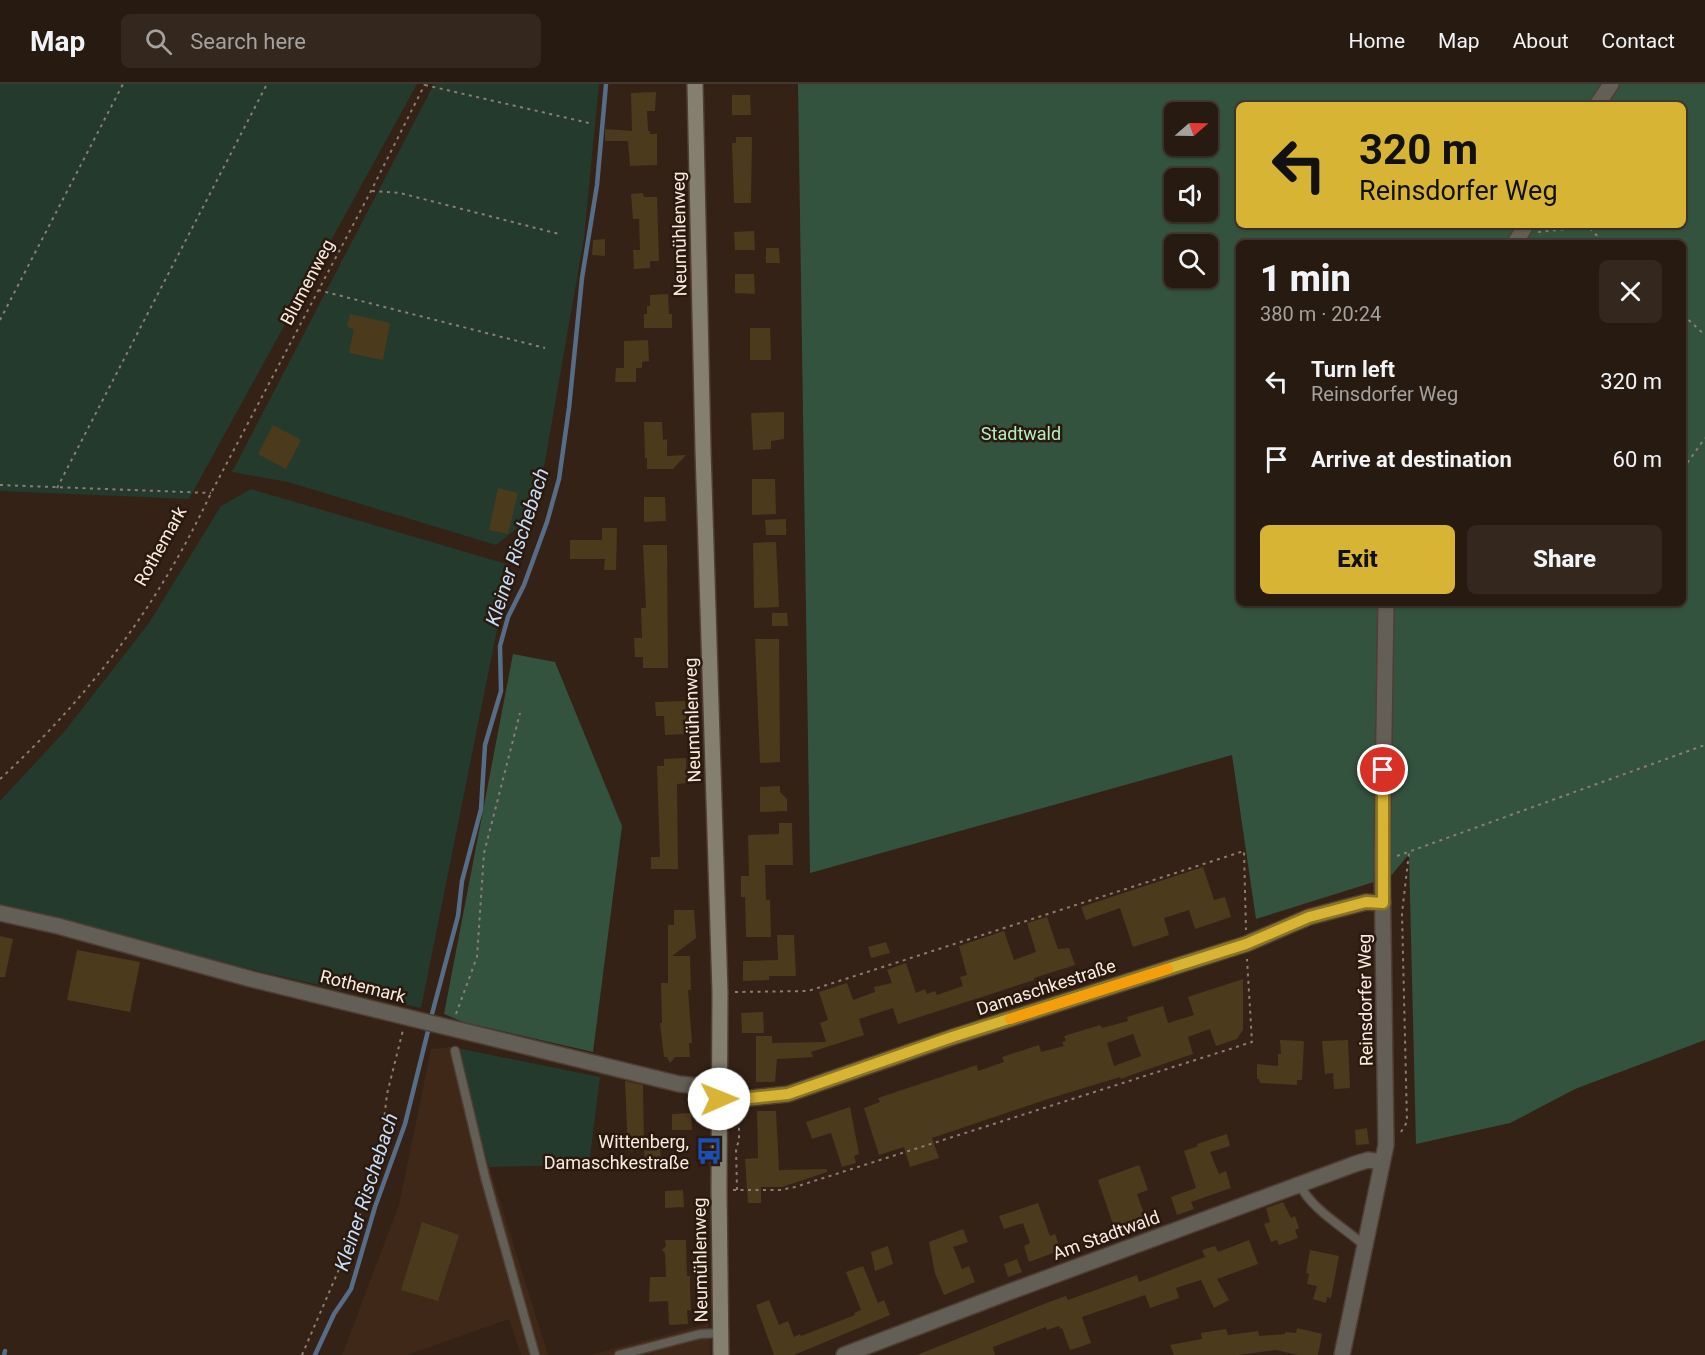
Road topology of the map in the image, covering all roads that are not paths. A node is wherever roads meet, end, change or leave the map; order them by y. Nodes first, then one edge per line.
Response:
1 (695, 84) edge
2 (1611, 84) edge
3 (1599, 102) edge
4 (1386, 606) edge
5 (1383, 903) junction
6 (0, 913) edge
7 (454, 1051) dead end
8 (724, 1095) junction
9 (1382, 1162) junction
10 (1300, 1185) junction
11 (1366, 1244) junction
12 (720, 1334) junction
13 (853, 1353) edge
14 (535, 1355) edge
15 (619, 1355) edge
16 (721, 1355) edge
17 (1342, 1355) edge

1 - 8 street, Neumühlenweg
2 - 3 street
4 - 5 street, Reinsdorfer Weg
5 - 8 street, Damaschkestraße
5 - 9 street, Reinsdorfer Weg
6 - 8 street, Rothemark
7 - 14 lane
8 - 12 street, Neumühlenweg
9 - 10 street, Am Stadtwald
9 - 11 street, Reinsdorfer Weg
10 - 11 lane
10 - 13 street, Am Stadtwald
11 - 17 street, Reinsdorfer Weg
12 - 15 lane
12 - 16 street, Neumühlenweg

